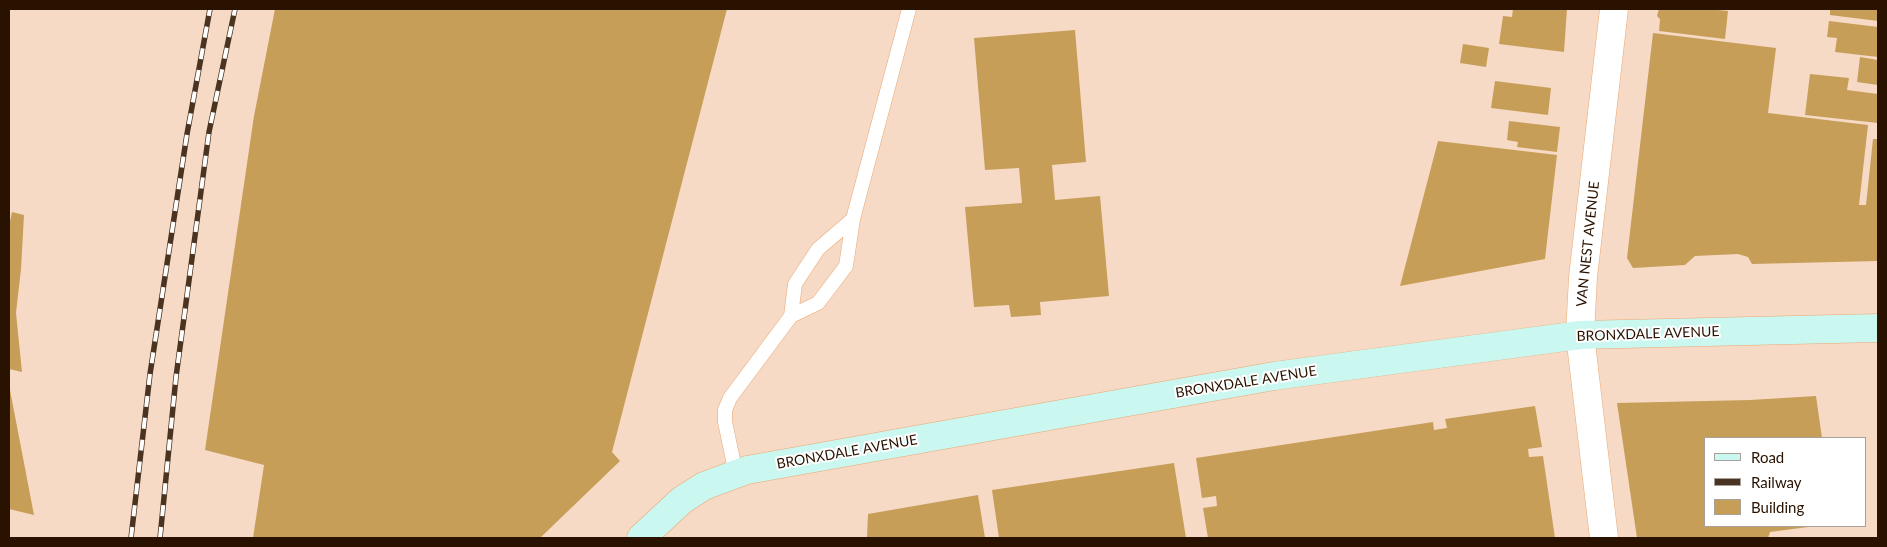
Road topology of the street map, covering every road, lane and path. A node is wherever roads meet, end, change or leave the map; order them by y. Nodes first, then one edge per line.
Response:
1 (908, 9) edge
2 (1614, 9) edge
3 (853, 219) junction
4 (791, 316) junction
5 (1878, 328) edge
6 (1580, 335) junction
7 (736, 474) junction
8 (641, 538) edge
9 (1604, 538) edge

1 - 3 lane
2 - 6 street, VAN NEST AVENUE
3 - 4 lane
3 - 4 lane
4 - 7 lane
5 - 6 street, BRONXDALE AVENUE
6 - 7 street, BRONXDALE AVENUE
6 - 9 street, VAN NEST AVENUE
7 - 8 street, BRONXDALE AVENUE

